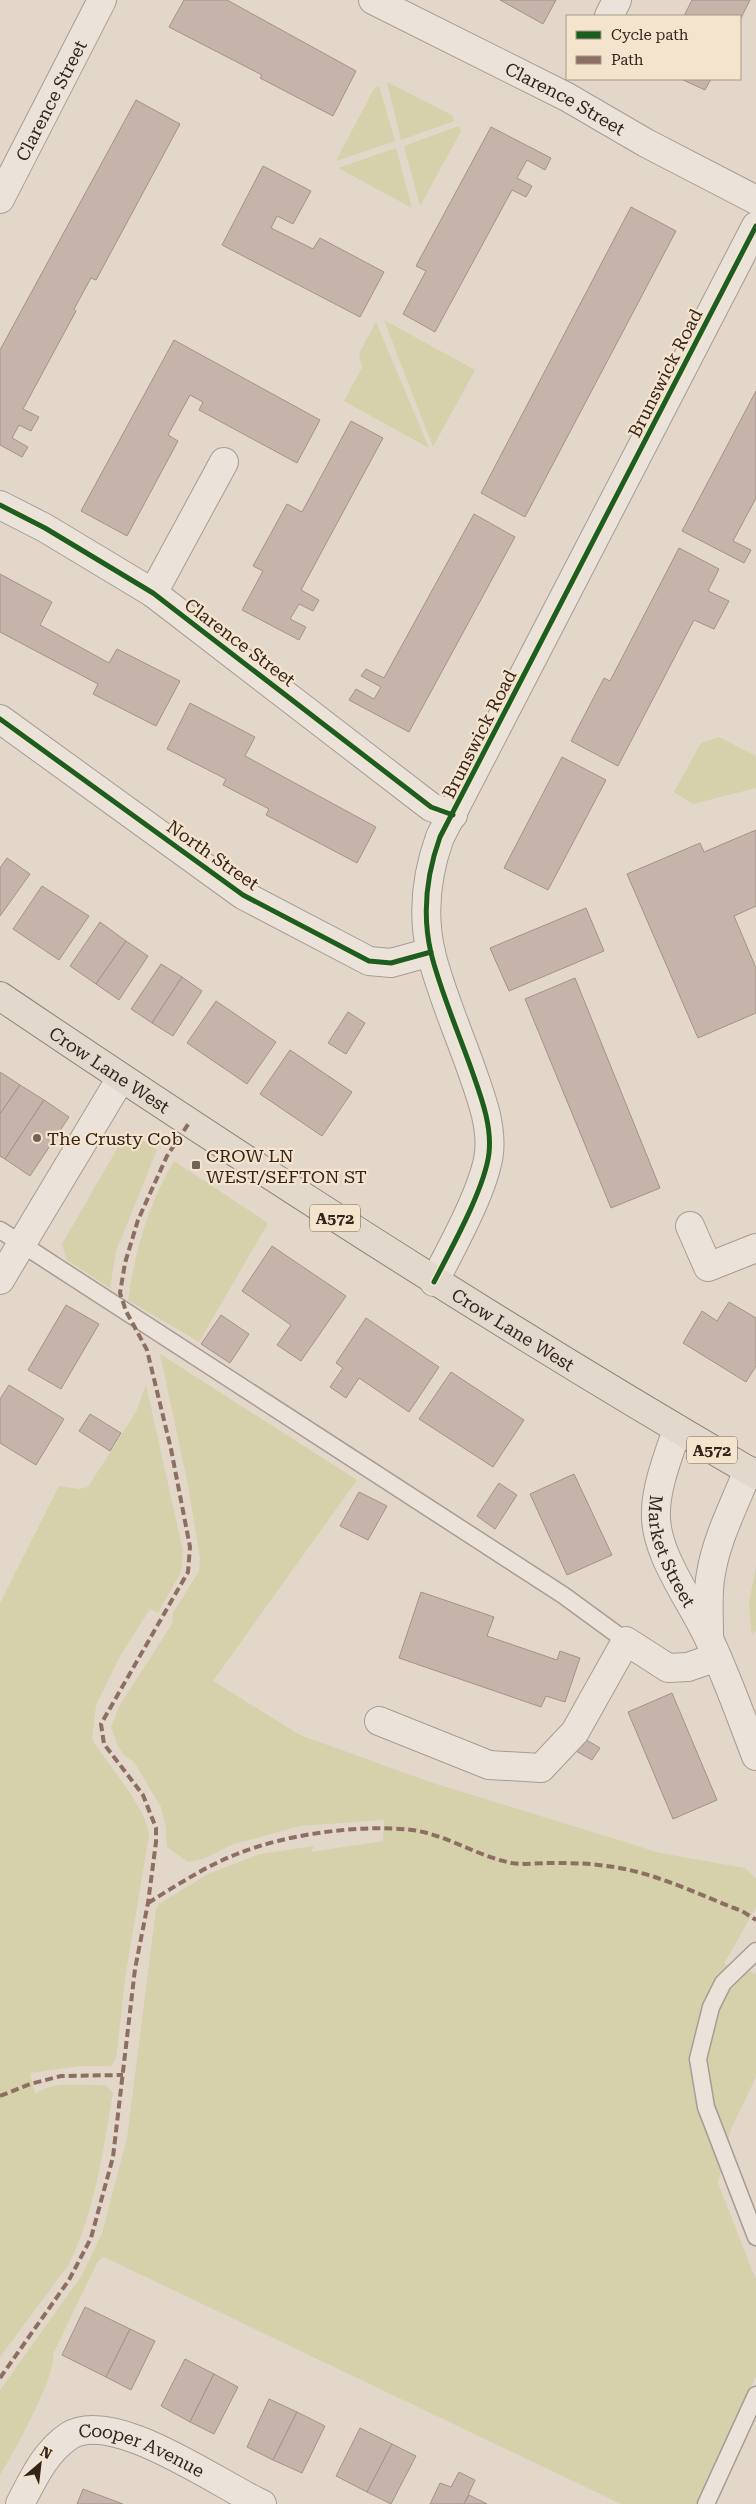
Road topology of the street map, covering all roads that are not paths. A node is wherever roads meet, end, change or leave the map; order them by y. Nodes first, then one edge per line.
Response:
1 (102, 0) edge
2 (373, 0) edge
3 (617, 0) edge
4 (610, 15) edge
5 (572, 88) edge
6 (6, 171) edge
7 (0, 199) edge
8 (756, 200) edge
9 (756, 226) edge
10 (224, 462) dead end
11 (0, 506) edge
12 (153, 593) junction
13 (0, 719) edge
14 (453, 815) junction
15 (431, 952) junction
16 (0, 996) edge
17 (120, 1078) junction
18 (690, 1226) dead end
19 (11, 1237) edge
20 (756, 1248) edge
21 (0, 1280) edge
22 (434, 1282) junction
23 (677, 1429) junction
24 (752, 1473) edge
25 (626, 1641) junction
26 (713, 1648) junction
27 (379, 1721) dead end
28 (750, 1726) edge
29 (756, 1756) edge
30 (756, 1951) edge
31 (756, 2237) edge
32 (756, 2395) edge
33 (20, 2504) edge
34 (262, 2504) edge
35 (706, 2504) edge

1 - 6 street, Clarence Street
2 - 5 street, Clarence Street
3 - 4 street
5 - 8 street, Clarence Street
6 - 7 street, Clarence Street
9 - 14 street, Brunswick Road
10 - 12 street
11 - 12 street, Clarence Street
12 - 14 street, Clarence Street
13 - 15 street, North Street
14 - 15 street, Brunswick Road
15 - 22 street, Brunswick Road
16 - 17 main road, Crow Lane West / A572
17 - 19 street
17 - 22 main road, Crow Lane West / A572
18 - 20 street
19 - 21 street
19 - 25 lane
22 - 23 main road, Crow Lane West / A572
23 - 24 main road, Crow Lane West / A572
23 - 26 street, Market Street
24 - 26 street, Market Street
25 - 26 street
25 - 27 street
26 - 28 street, Market Street
28 - 29 street, Market Street
30 - 31 lane
32 - 35 lane
33 - 34 street, Cooper Avenue

